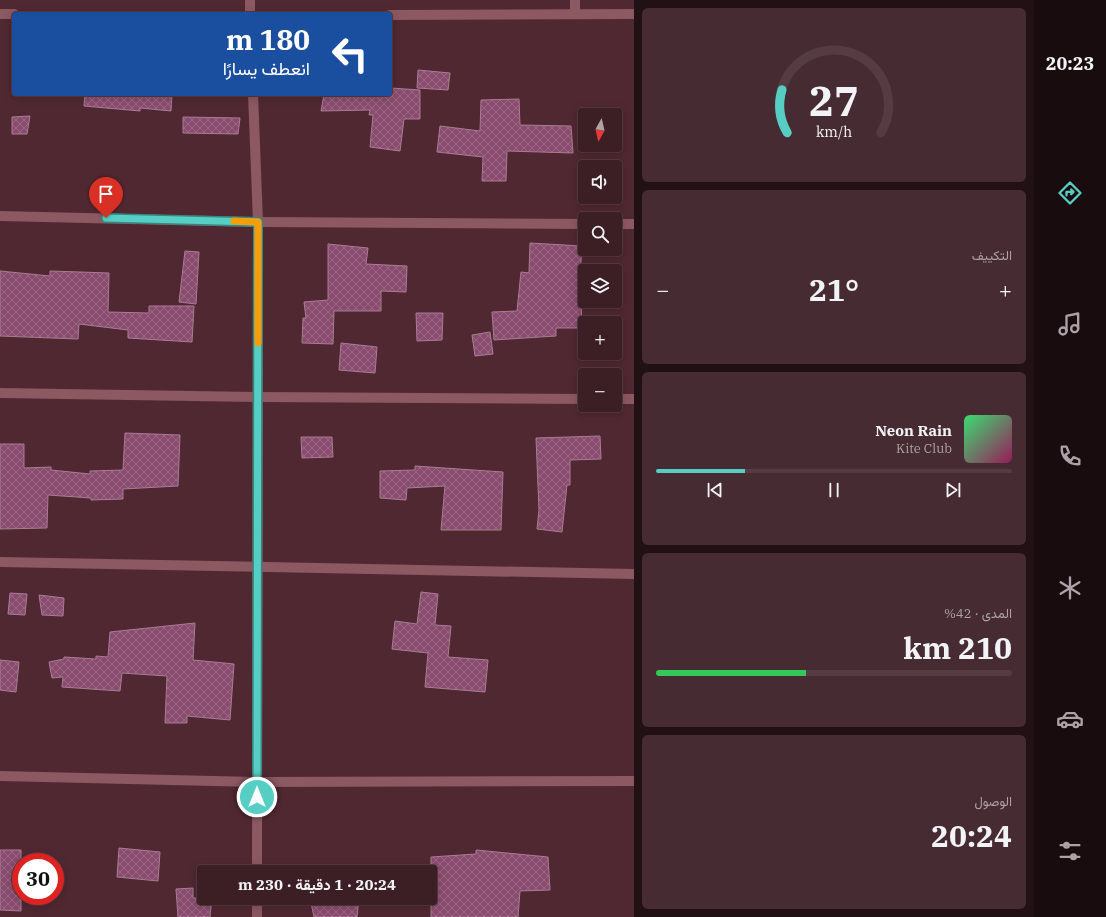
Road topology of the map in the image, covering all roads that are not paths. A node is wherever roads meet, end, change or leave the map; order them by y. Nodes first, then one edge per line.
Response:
1 (250, 0) edge
2 (575, 0) edge
3 (250, 12) edge
4 (0, 14) edge
5 (12, 14) edge
6 (575, 14) junction
7 (634, 14) edge
8 (392, 15) edge
9 (253, 96) edge
10 (0, 216) edge
11 (258, 222) junction
12 (578, 224) edge
13 (622, 224) edge
14 (634, 224) edge
15 (0, 393) edge
16 (258, 397) junction
17 (578, 399) edge
18 (622, 399) edge
19 (634, 399) edge
20 (0, 562) edge
21 (258, 568) junction
22 (634, 574) edge
23 (0, 776) edge
24 (634, 781) edge
25 (257, 782) junction
26 (258, 865) edge
27 (258, 905) edge
28 (258, 917) edge

1 - 3 street
2 - 6 street
4 - 5 street
6 - 7 street
6 - 8 street
9 - 11 street
10 - 11 street
11 - 12 street
11 - 16 street
13 - 14 street
15 - 16 street
16 - 17 street
16 - 21 street
18 - 19 street
20 - 21 street
21 - 22 street
21 - 25 street
23 - 25 street
24 - 25 street
25 - 26 street
27 - 28 street

